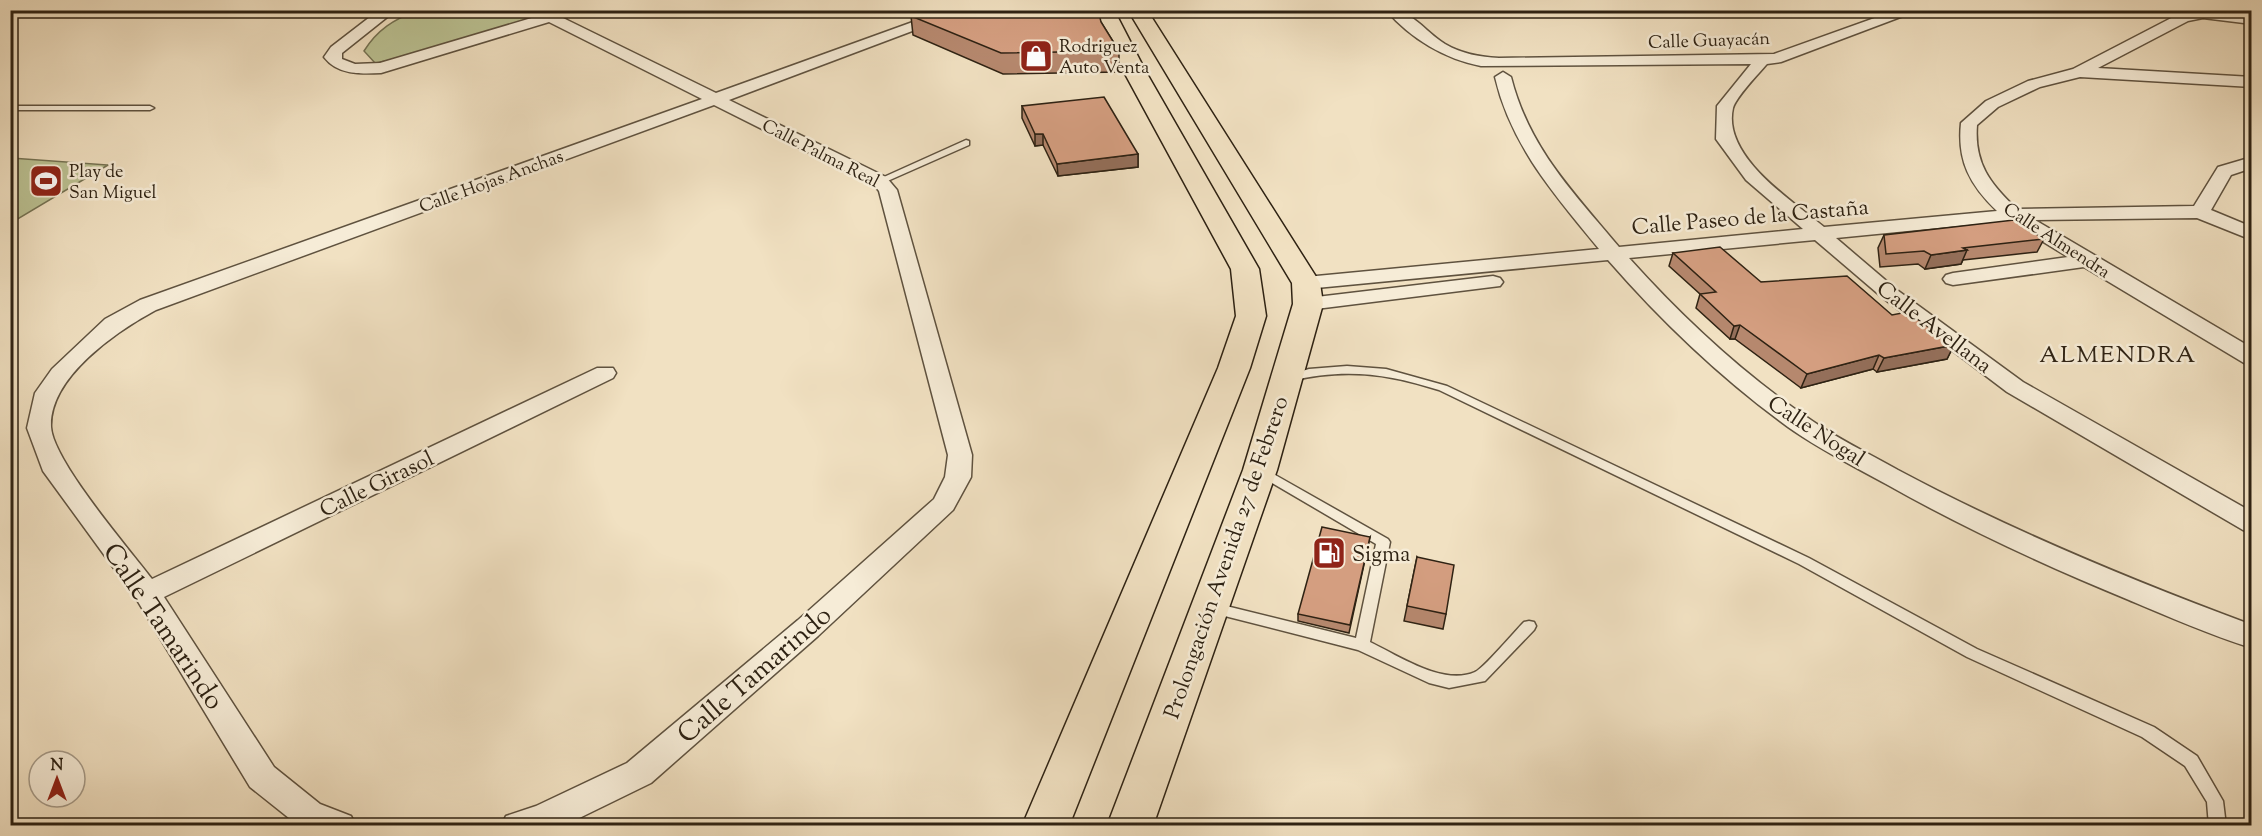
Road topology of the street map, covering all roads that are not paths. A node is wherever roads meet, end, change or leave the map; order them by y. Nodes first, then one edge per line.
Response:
1 (389, 10) edge
2 (574, 10) edge
3 (961, 10) edge
4 (1104, 10) edge
5 (1137, 10) edge
6 (1393, 10) edge
7 (1912, 10) edge
8 (550, 17) junction
9 (2252, 20) edge
10 (1762, 60) junction
11 (1501, 70) junction
12 (2079, 72) junction
13 (2252, 82) edge
14 (714, 99) junction
15 (10, 108) edge
16 (150, 108) dead end
17 (966, 143) dead end
18 (2252, 162) edge
19 (880, 181) junction
20 (2200, 212) junction
21 (2012, 215) junction
22 (1821, 234) junction
23 (2252, 234) edge
24 (2088, 260) junction
25 (1619, 261) junction
26 (1953, 279) dead end
27 (1307, 294) junction
28 (2252, 358) edge
29 (605, 374) dead end
30 (1286, 379) junction
31 (47, 393) joint
32 (1260, 470) junction
33 (958, 477) joint
34 (2252, 524) edge
35 (147, 593) junction
36 (1210, 607) junction
37 (1529, 626) dead end
38 (2252, 637) edge
39 (1362, 645) junction
40 (339, 825) edge
41 (518, 825) edge
42 (1045, 825) edge
43 (1130, 825) edge
44 (2218, 825) edge

1 - 8 street
2 - 8 street
3 - 14 street, Calle Hojas Anchas
4 - 42 main road
5 - 27 main road
6 - 11 street, Calle Guayacán
7 - 10 street, Calle Guayacán
8 - 14 street, Calle Palma Real
9 - 12 street, Calle Almendra
10 - 11 street, Calle Guayacán
10 - 22 street, Calle Avellana
11 - 25 street, Calle Nogal
12 - 13 street
12 - 21 street, Calle Almendra
14 - 19 street, Calle Palma Real
14 - 31 street, Calle Hojas Anchas
15 - 16 lane
17 - 19 lane
18 - 20 street
19 - 33 street, Calle Palma Real
20 - 21 street, Calle Paseo de la Castaña
20 - 23 street
21 - 22 street, Calle Paseo de la Castaña
21 - 24 street, Calle Almendra
22 - 25 street, Calle Paseo de la Castaña
22 - 34 street, Calle Avellana
24 - 26 street
24 - 28 street, Calle Almendra
25 - 27 street, Calle Paseo de la Castaña
25 - 38 street, Calle Nogal
27 - 30 main road, Prolongación Avenida 27 de Febrero
29 - 35 street, Calle Girasol
30 - 32 main road, Prolongación Avenida 27 de Febrero
30 - 44 lane
31 - 35 street, Calle Tamarindo
32 - 36 main road, Prolongación Avenida 27 de Febrero
32 - 39 lane
33 - 41 street, Calle Tamarindo
35 - 40 street, Calle Tamarindo
36 - 39 lane
36 - 43 main road, Prolongación Avenida 27 de Febrero
37 - 39 lane

